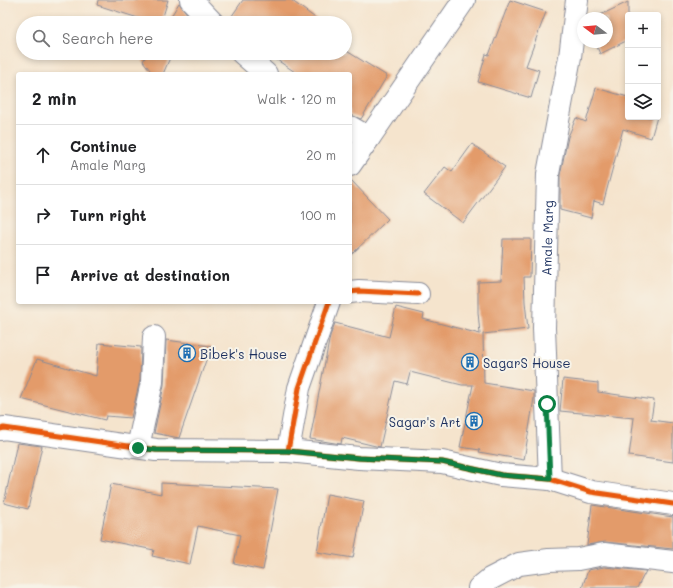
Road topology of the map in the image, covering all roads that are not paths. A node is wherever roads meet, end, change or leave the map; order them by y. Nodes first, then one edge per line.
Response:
1 (191, 0) edge
2 (464, 0) edge
3 (576, 0) edge
4 (206, 16) edge
5 (250, 60) edge
6 (264, 72) edge
7 (352, 128) edge
8 (369, 138) junction
9 (352, 162) edge
10 (352, 292) edge
11 (418, 294) dead end
12 (328, 304) edge
13 (154, 337) dead end
14 (0, 430) edge
15 (138, 448) junction
16 (288, 451) junction
17 (550, 479) junction
18 (673, 504) edge
19 (673, 562) edge
20 (479, 588) edge

1 - 4 street
2 - 8 street
3 - 17 street, Amale Marg
5 - 6 street
7 - 8 street
8 - 9 street
10 - 11 street
12 - 16 street
13 - 15 street
14 - 15 street
15 - 16 street
16 - 17 street
17 - 18 street
19 - 20 street

